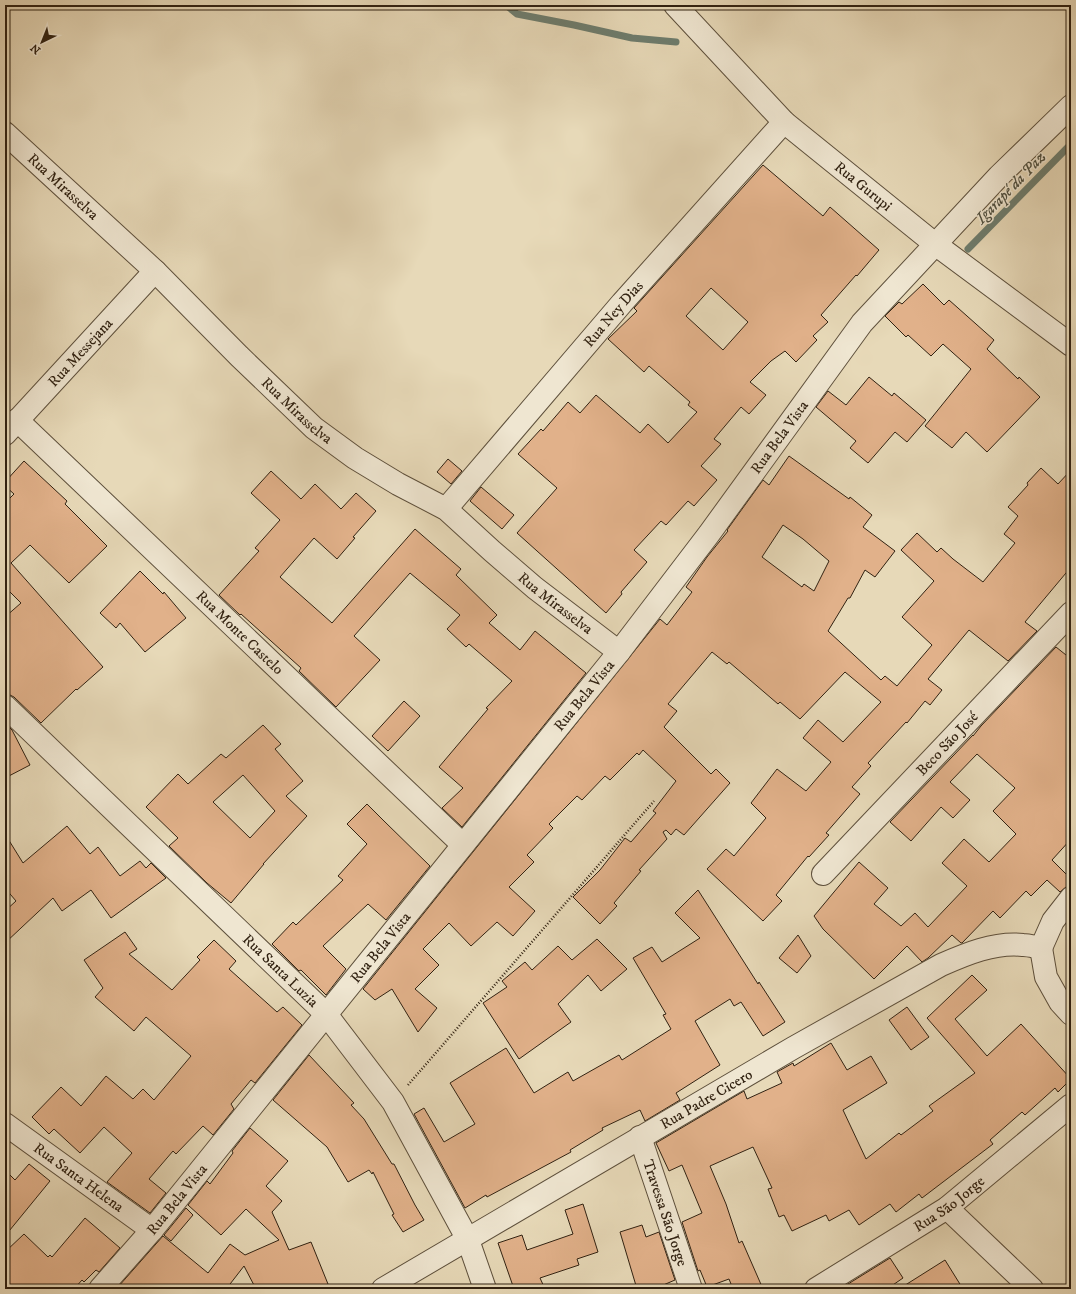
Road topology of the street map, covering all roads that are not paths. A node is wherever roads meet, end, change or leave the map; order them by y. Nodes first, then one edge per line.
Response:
1 (675, 5) edge
2 (1071, 106) edge
3 (784, 122) junction
4 (5, 133) edge
5 (935, 244) junction
6 (155, 271) junction
7 (1071, 345) edge
8 (11, 427) edge
9 (446, 510) junction
10 (1071, 613) edge
11 (619, 652) junction
12 (5, 706) edge
13 (463, 845) junction
14 (823, 874) dead end
15 (1071, 898) edge
16 (1041, 948) junction
17 (326, 1014) junction
18 (1071, 1014) edge
19 (1071, 1105) edge
20 (5, 1124) edge
21 (640, 1137) junction
22 (947, 1208) junction
23 (152, 1230) junction
24 (468, 1240) junction
25 (100, 1289) edge
26 (383, 1289) edge
27 (485, 1289) edge
28 (691, 1289) edge
29 (816, 1289) edge
30 (1032, 1289) edge

1 - 3 street, Rua Gurupi
2 - 5 street, Rua Bela Vista
3 - 5 street, Rua Gurupi
3 - 9 street, Rua Ney Dias
4 - 6 street, Rua Mirasselva
5 - 7 street, Rua Gurupi
5 - 11 street, Rua Bela Vista
6 - 8 street, Rua Messejana
6 - 9 street, Rua Mirasselva
8 - 13 street, Rua Monte Castelo
9 - 11 street, Rua Mirasselva
10 - 14 street, Beco São José
11 - 13 street, Rua Bela Vista
12 - 17 street, Rua Santa Luzia
13 - 17 street, Rua Bela Vista
15 - 16 street
16 - 18 street
16 - 21 street, Rua Padre Cicero
17 - 23 street, Rua Bela Vista
17 - 24 street, Rua Santa Luzia
19 - 22 street, Rua São Jorge
20 - 23 street, Rua Santa Helena
21 - 24 street, Rua Padre Cicero
21 - 28 street, Travessa São Jorge
22 - 29 street, Rua São Jorge
22 - 30 street
23 - 25 street, Rua Bela Vista
24 - 26 street, Rua Padre Cicero
24 - 27 street, Rua Santa Luzia

